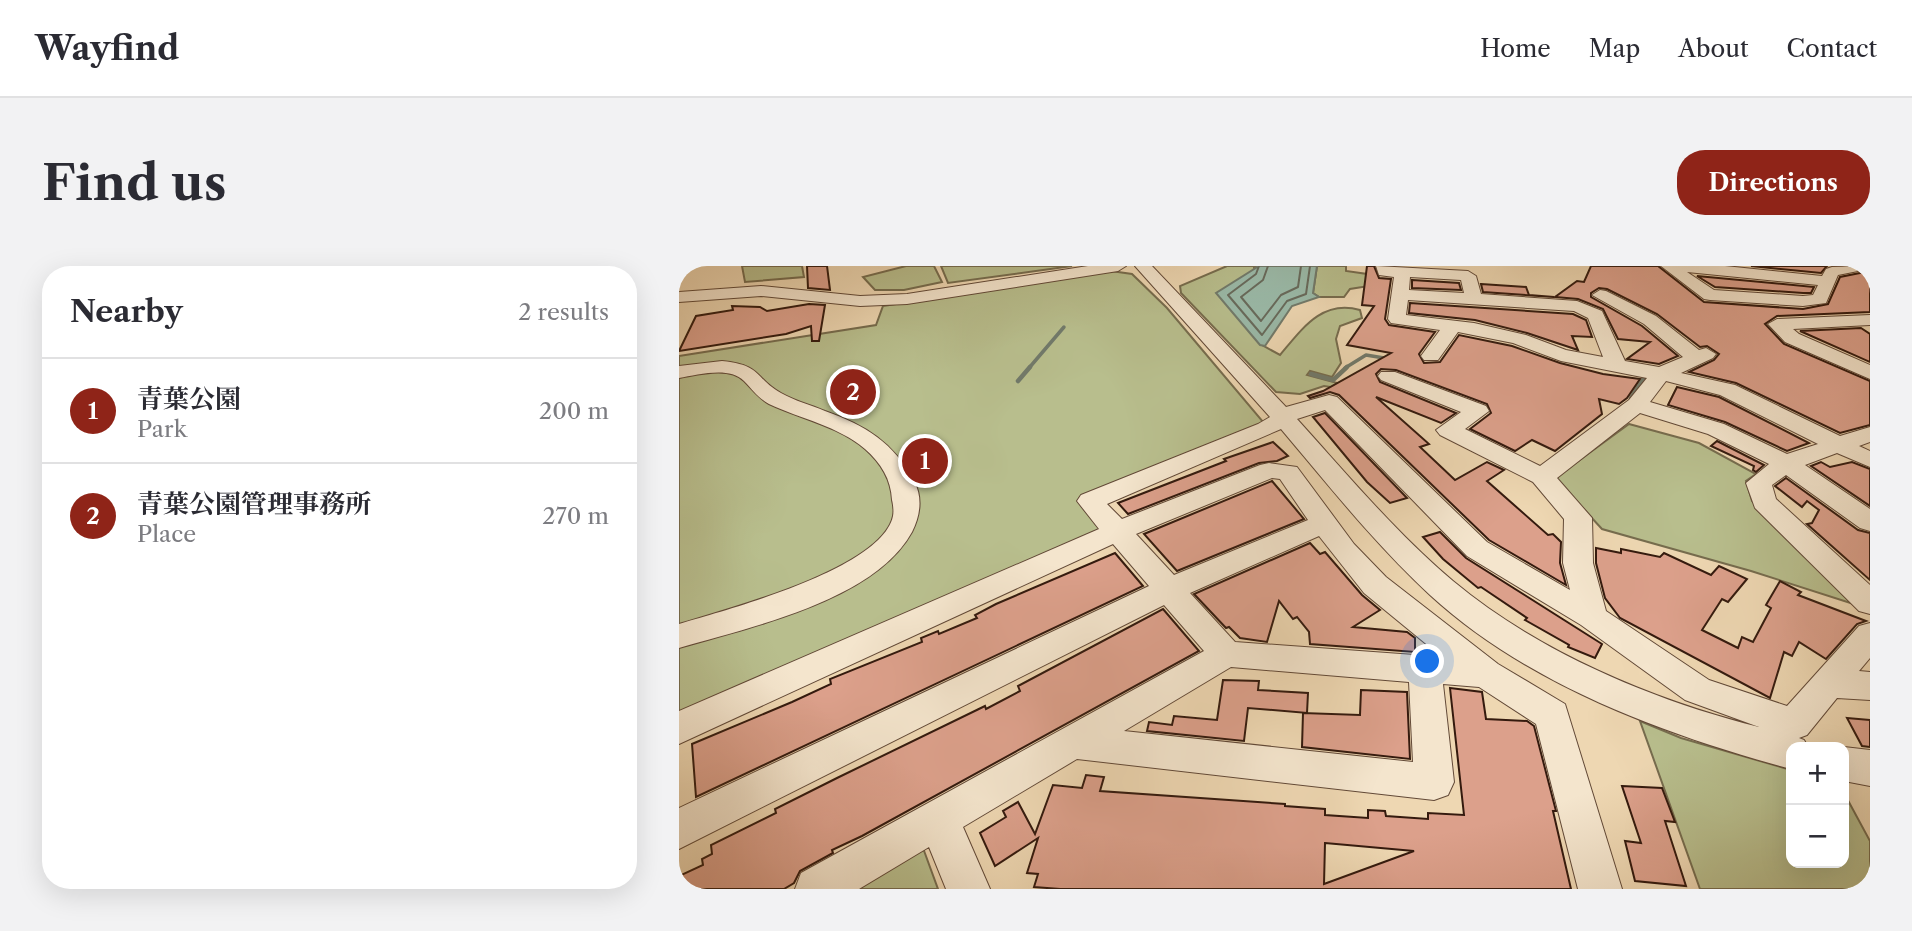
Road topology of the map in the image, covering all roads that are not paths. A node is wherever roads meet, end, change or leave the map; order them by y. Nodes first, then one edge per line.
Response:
1 (1118, 266) edge
2 (1143, 266) edge
3 (1384, 266) edge
4 (1669, 266) edge
5 (1678, 266) edge
6 (1862, 266) edge
7 (1403, 272) junction
8 (1827, 281) junction
9 (1400, 294) junction
10 (1599, 295) dead end
11 (679, 299) edge
12 (1474, 299) junction
13 (1513, 302) junction
14 (1870, 320) edge
15 (1453, 326) junction
16 (1520, 332) dead end
17 (1617, 366) junction
18 (1869, 371) edge
19 (679, 372) edge
20 (1661, 374) junction
21 (1637, 405) junction
22 (1283, 418) junction
23 (1870, 434) edge
24 (1842, 445) junction
25 (1870, 460) edge
26 (1786, 463) junction
27 (1542, 477) junction
28 (1870, 522) edge
29 (1323, 524) junction
30 (1116, 532) junction
31 (1170, 589) junction
32 (1870, 603) edge
33 (1592, 617) junction
34 (1870, 635) edge
35 (679, 636) edge
36 (1226, 654) junction
37 (1425, 670) junction
38 (1486, 674) junction
39 (1829, 683) junction
40 (1870, 686) edge
41 (679, 728) edge
42 (1070, 742) junction
43 (1786, 751) edge
44 (1849, 765) edge
45 (1870, 768) edge
46 (939, 820) junction
47 (679, 829) edge
48 (817, 889) edge
49 (968, 889) edge
50 (1600, 889) edge

1 - 11 street
2 - 22 street
3 - 7 street
4 - 8 street
5 - 8 street
6 - 8 street
7 - 9 street
7 - 12 street
9 - 12 street
9 - 15 street
10 - 20 street
12 - 13 street
13 - 16 street
13 - 17 street
14 - 18 street
15 - 17 street
15 - 27 street
17 - 20 street
19 - 35 street
20 - 21 street
20 - 24 street
21 - 26 street
21 - 27 street
22 - 30 street
22 - 33 street
22 - 43 street
23 - 24 street
24 - 25 street
24 - 26 street
26 - 28 street
26 - 32 street
27 - 33 street
29 - 30 street
29 - 31 street
29 - 38 street
30 - 31 street
30 - 41 street
31 - 36 street
31 - 47 street
33 - 39 street
34 - 39 street
36 - 37 street
36 - 42 street
37 - 38 street
37 - 42 street
38 - 50 street
39 - 40 street
42 - 46 street
44 - 45 street
46 - 48 street
46 - 49 street

